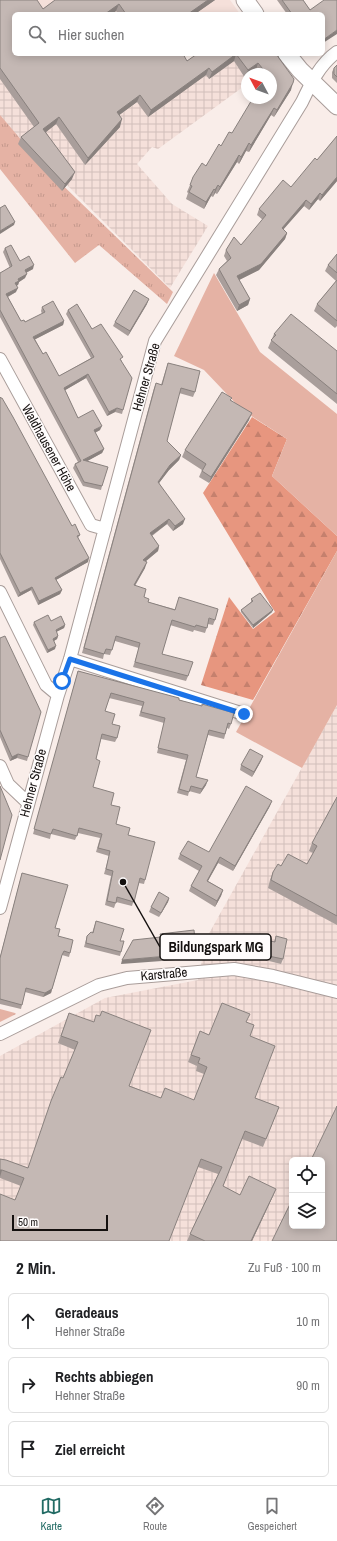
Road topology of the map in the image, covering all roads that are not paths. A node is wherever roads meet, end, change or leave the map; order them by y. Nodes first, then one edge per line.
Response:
1 (245, 0) edge
2 (254, 12) edge
3 (337, 52) edge
4 (289, 56) edge
5 (312, 81) junction
6 (337, 106) edge
7 (0, 359) edge
8 (105, 529) junction
9 (0, 592) edge
10 (70, 659) junction
11 (58, 695) junction
12 (244, 714) dead end
13 (0, 766) edge
14 (28, 803) junction
15 (0, 908) edge
16 (337, 992) edge
17 (0, 1034) edge

1 - 2 street
3 - 5 street, Hehner Straße
4 - 5 street
5 - 6 street
5 - 8 street, Hehner Straße
7 - 8 street, Waldhausener Höhe
8 - 10 street, Hehner Straße
9 - 11 street
10 - 11 street, Hehner Straße
10 - 12 street
11 - 14 street, Hehner Straße
13 - 14 street
14 - 15 street, Hehner Straße
16 - 17 street, Karstraße

